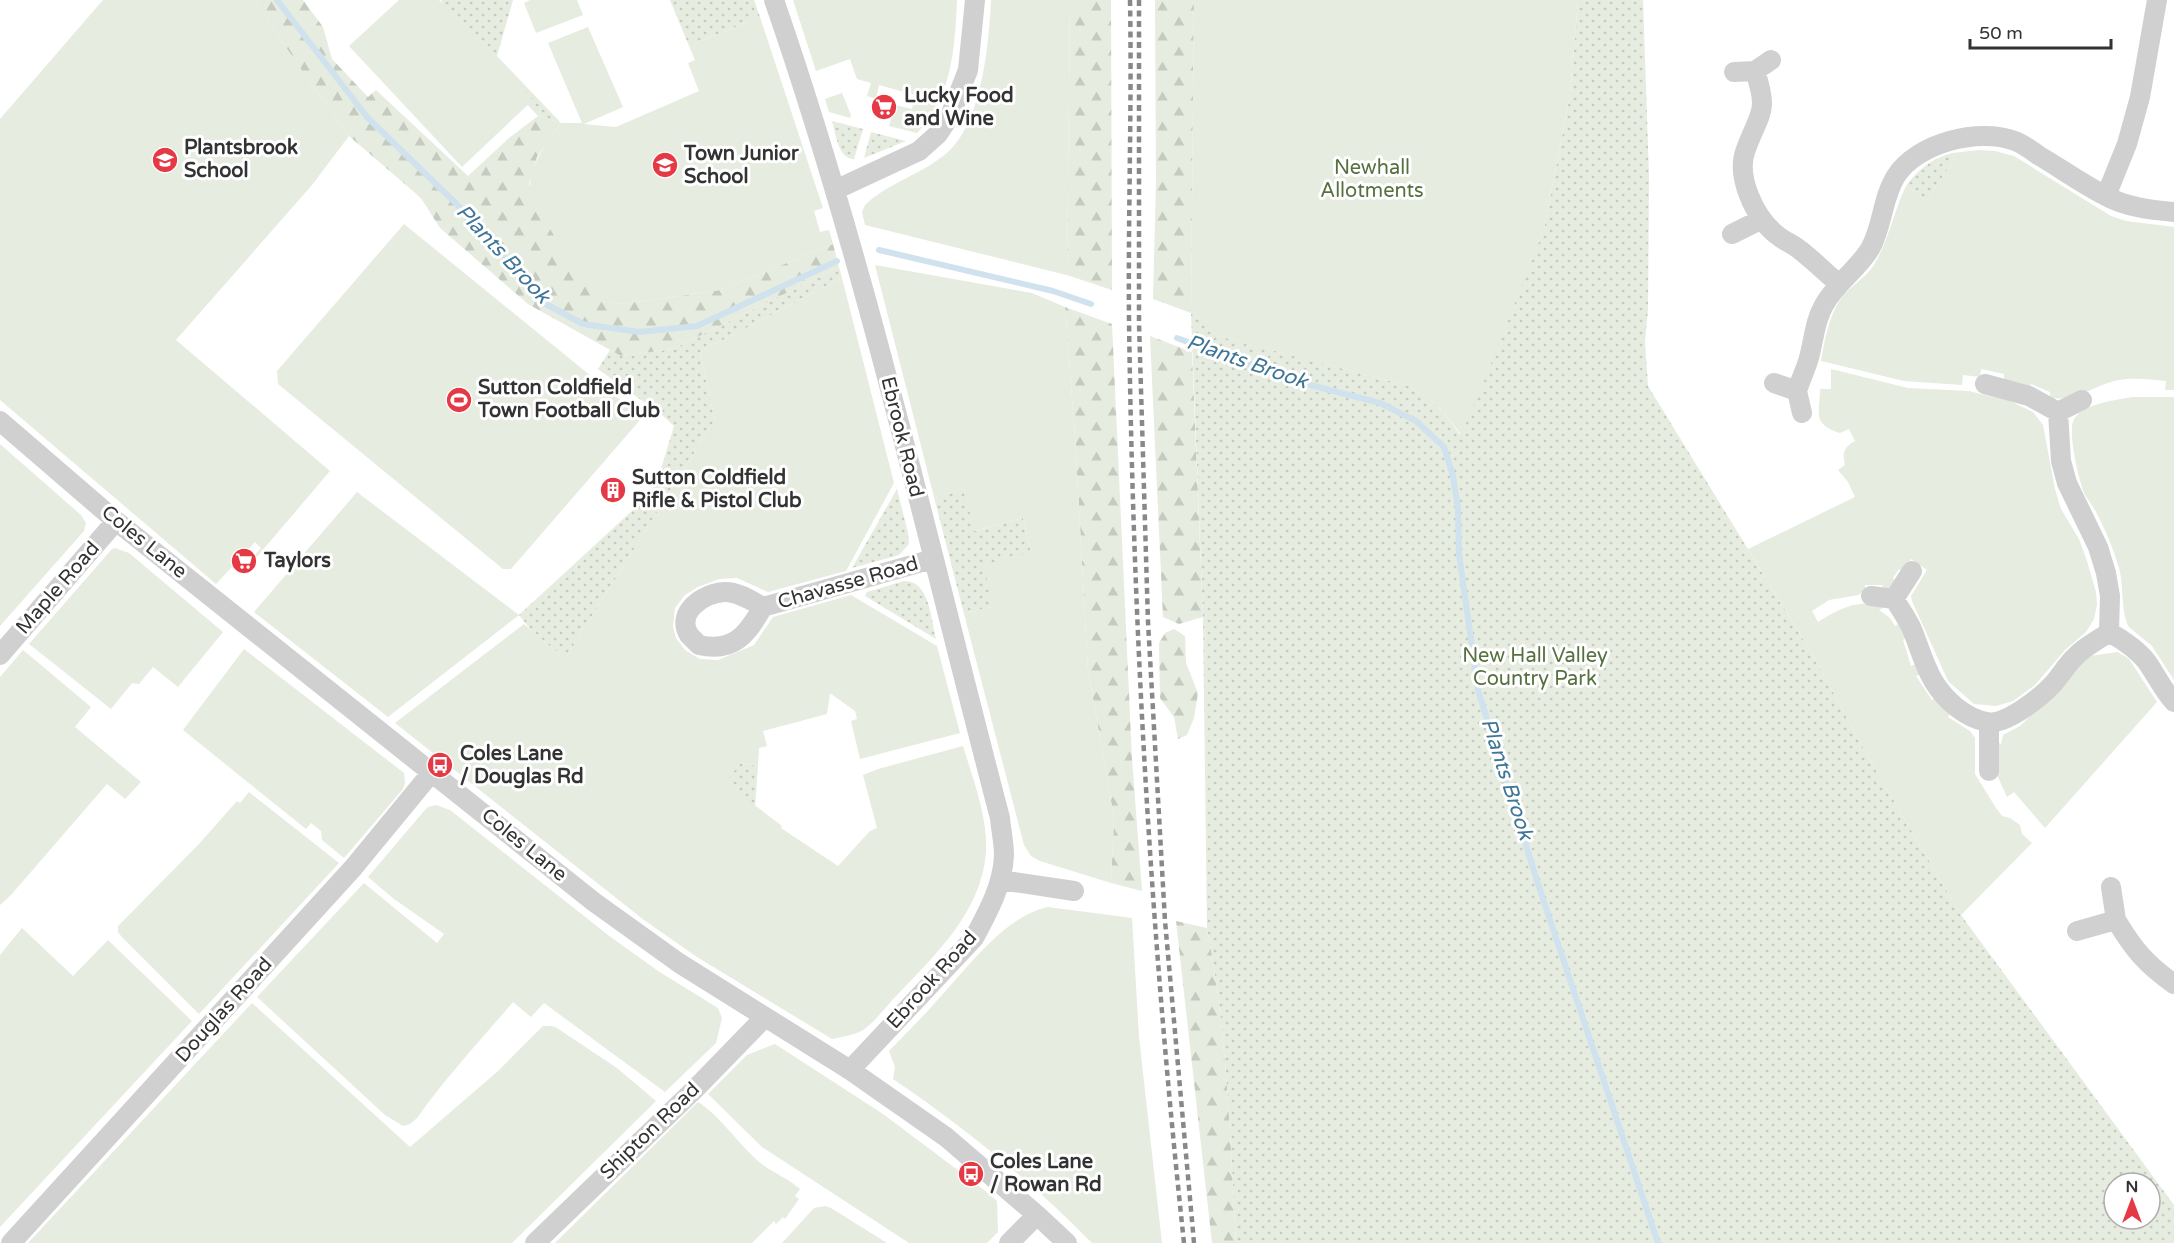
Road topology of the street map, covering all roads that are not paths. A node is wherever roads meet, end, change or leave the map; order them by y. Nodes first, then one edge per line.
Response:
1 (774, 0) edge
2 (975, 0) edge
3 (2157, 0) edge
4 (1734, 72) dead end
5 (835, 190) junction
6 (2106, 196) junction
7 (2174, 212) edge
8 (1762, 219) junction
9 (1732, 234) dead end
10 (1838, 283) junction
11 (1774, 383) dead end
12 (1985, 384) dead end
13 (1797, 391) junction
14 (2082, 400) dead end
15 (2058, 412) junction
16 (1802, 413) dead end
17 (0, 421) edge
18 (116, 520) junction
19 (933, 559) junction
20 (1912, 571) dead end
21 (1871, 596) dead end
22 (1894, 599) junction
23 (764, 607) dead end
24 (2109, 632) junction
25 (0, 655) edge
26 (2174, 702) edge
27 (1989, 723) junction
28 (1989, 771) dead end
29 (432, 772) junction
30 (1000, 880) junction
31 (2111, 887) dead end
32 (1074, 891) dead end
33 (2116, 920) junction
34 (2077, 931) dead end
35 (2174, 984) edge
36 (765, 1017) junction
37 (850, 1070) junction
38 (1037, 1215) junction
39 (11, 1243) edge
40 (535, 1243) edge
41 (1010, 1243) edge
42 (1067, 1243) edge

1 - 5 street, Ebrook Road
2 - 5 street
3 - 6 street
4 - 8 street
5 - 19 street, Ebrook Road
6 - 7 street
6 - 10 street
8 - 9 street
8 - 10 street
10 - 13 street
11 - 13 street
12 - 15 street
13 - 16 street
14 - 15 street
15 - 24 street
17 - 18 street, Coles Lane
18 - 25 street, Maple Road
18 - 29 street, Coles Lane
19 - 23 street, Chavasse Road
19 - 30 street, Ebrook Road
20 - 22 street
21 - 22 street
22 - 27 street
24 - 26 street
24 - 27 street
27 - 28 street
29 - 36 street, Coles Lane
29 - 39 street, Douglas Road
30 - 32 street
30 - 37 street, Ebrook Road
31 - 33 street
33 - 34 street
33 - 35 street
36 - 37 street, Coles Lane
36 - 40 street, Shipton Road
37 - 38 street, Coles Lane
38 - 41 street
38 - 42 street, Coles Lane

